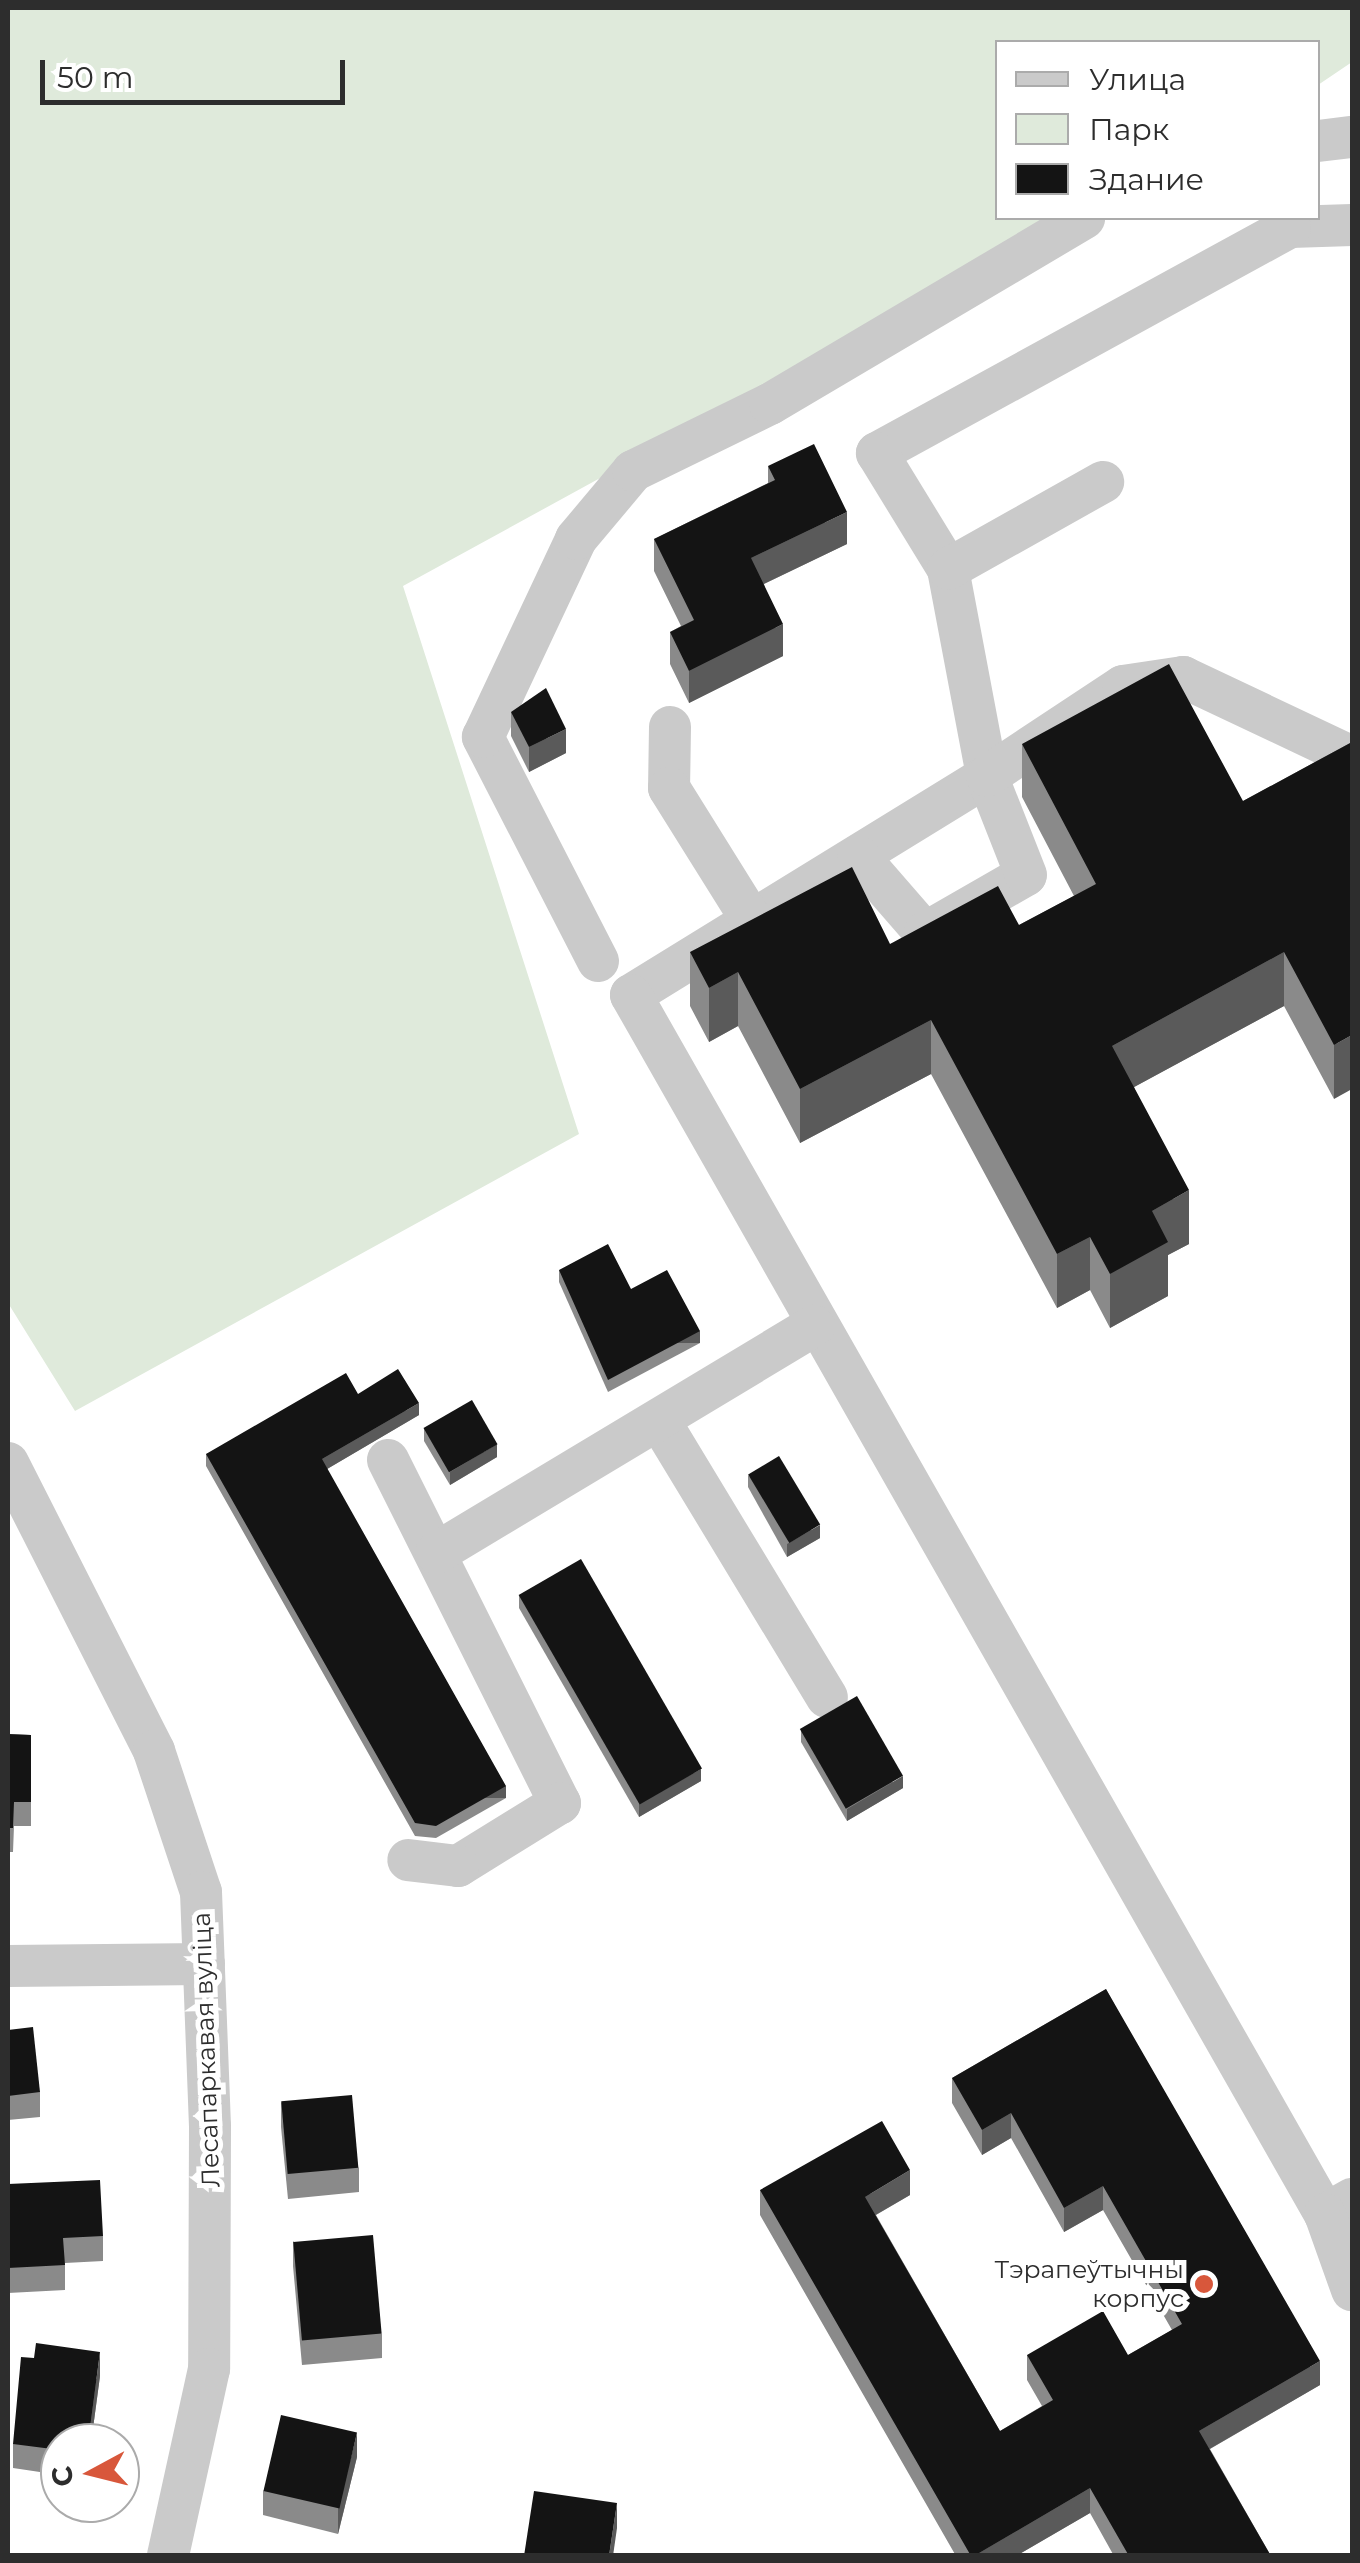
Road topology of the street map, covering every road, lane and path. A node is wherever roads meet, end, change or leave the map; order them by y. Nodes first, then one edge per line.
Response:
1 (1352, 137) edge
2 (1320, 141) edge
3 (1081, 220) edge
4 (1352, 225) edge
5 (1103, 482) dead end
6 (948, 569) junction
7 (670, 727) dead end
8 (1352, 757) edge
9 (987, 776) junction
10 (858, 856) junction
11 (752, 921) junction
12 (598, 961) dead end
13 (814, 1326) junction
14 (659, 1420) junction
15 (388, 1460) dead end
16 (8, 1464) edge
17 (436, 1553) junction
18 (826, 1697) dead end
19 (408, 1860) dead end
20 (204, 1964) junction
21 (8, 1966) edge
22 (1339, 2207) edge
23 (1352, 2290) edge
24 (168, 2556) edge

1 - 2 street
3 - 12 street
4 - 6 street
5 - 6 street
6 - 9 street
7 - 11 street
8 - 9 street
9 - 10 street
9 - 10 street
10 - 11 street
11 - 13 street
13 - 14 street
13 - 22 street
14 - 17 street
14 - 18 street
15 - 17 street
16 - 20 street, Лесапаркавая вуліца
17 - 19 street
20 - 21 street
20 - 24 street, Лесапаркавая вуліца
22 - 23 street

